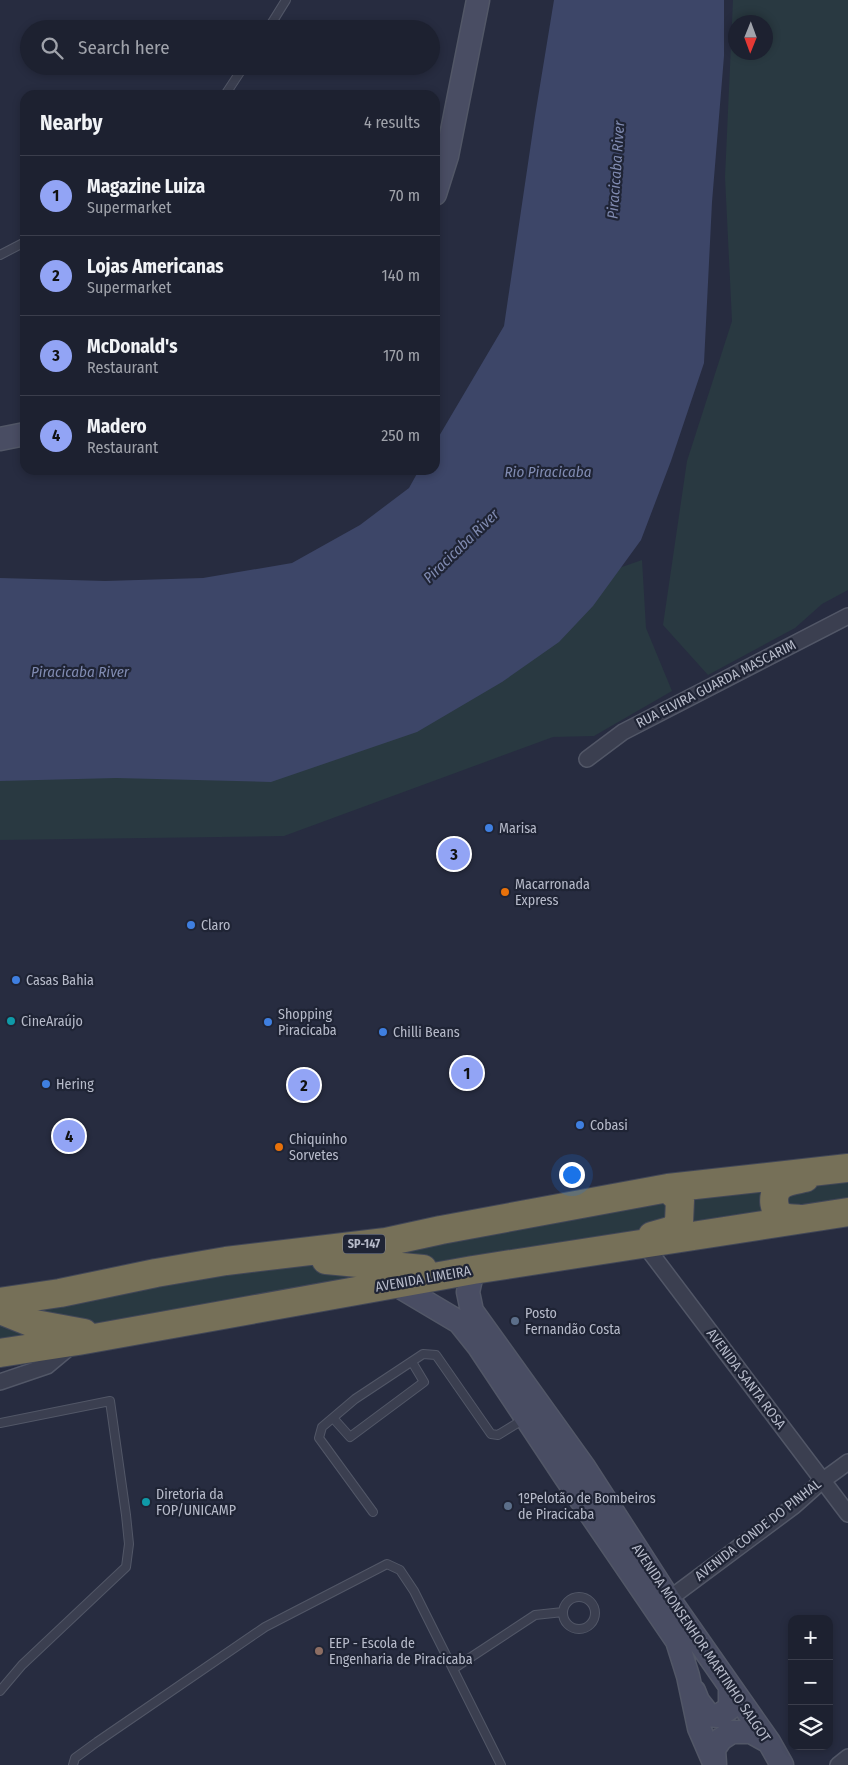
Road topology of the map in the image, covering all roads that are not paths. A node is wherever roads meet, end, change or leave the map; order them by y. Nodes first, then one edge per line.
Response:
1 (286, 0) edge
2 (478, 0) edge
3 (274, 20) edge
4 (238, 75) edge
5 (228, 90) edge
6 (440, 176) edge
7 (20, 245) edge
8 (0, 255) edge
9 (20, 435) edge
10 (0, 439) edge
11 (848, 616) edge
12 (587, 759) dead end
13 (847, 1168) edge
14 (668, 1188) junction
15 (848, 1212) edge
16 (800, 1219) junction
17 (644, 1244) junction
18 (584, 1251) junction
19 (270, 1255) junction
20 (473, 1270) junction
21 (441, 1276) junction
22 (395, 1284) junction
23 (0, 1291) edge
24 (60, 1293) junction
25 (0, 1302) edge
26 (0, 1310) edge
27 (472, 1310) junction
28 (105, 1336) junction
29 (78, 1341) junction
30 (0, 1353) edge
31 (412, 1362) junction
32 (0, 1382) edge
33 (333, 1418) junction
34 (526, 1418) junction
35 (0, 1423) edge
36 (848, 1462) edge
37 (575, 1472) junction
38 (822, 1481) junction
39 (373, 1512) dead end
40 (848, 1514) edge
41 (669, 1599) junction
42 (563, 1612) junction
43 (453, 1669) junction
44 (688, 1676) junction
45 (730, 1688) junction
46 (0, 1691) edge
47 (769, 1742) junction
48 (848, 1757) edge
49 (715, 1764) edge
50 (72, 1765) edge
51 (501, 1765) edge
52 (782, 1765) edge
53 (838, 1765) edge

1 - 3 lane
2 - 6 main road
4 - 5 lane
7 - 8 lane
9 - 10 main road
11 - 12 street, RUA ELVIRA GUARDA MASCARIM
13 - 14 highway, SP-147
13 - 16 highway
14 - 18 highway
14 - 19 highway, SP-147
15 - 16 highway, AVENIDA LIMEIRA
16 - 17 highway, AVENIDA LIMEIRA
17 - 18 highway, AVENIDA LIMEIRA
17 - 38 street, AVENIDA SANTA ROSA
18 - 20 highway, AVENIDA LIMEIRA
19 - 21 highway
19 - 24 highway, SP-147
20 - 21 highway, AVENIDA LIMEIRA
20 - 27 main road, AVENIDA MONSENHOR MARTINHO SALGOT
21 - 22 highway, AVENIDA LIMEIRA
21 - 27 main road
22 - 28 highway, AVENIDA LIMEIRA
22 - 34 main road, AVENIDA MONSENHOR MARTINHO SALGOT
23 - 24 highway
24 - 25 highway, SP-147
26 - 28 highway
27 - 37 main road, AVENIDA MONSENHOR MARTINHO SALGOT
28 - 29 highway, AVENIDA LIMEIRA
29 - 30 highway, AVENIDA LIMEIRA
29 - 32 street
31 - 33 lane
31 - 33 lane
31 - 34 lane
33 - 39 lane
34 - 37 main road, AVENIDA MONSENHOR MARTINHO SALGOT
35 - 46 lane
36 - 38 street, AVENIDA CONDE DO PINHAL
37 - 41 main road, AVENIDA MONSENHOR MARTINHO SALGOT
37 - 44 main road, AVENIDA MONSENHOR MARTINHO SALGOT
38 - 40 street, AVENIDA SANTA ROSA
38 - 41 street, AVENIDA CONDE DO PINHAL
41 - 45 main road, AVENIDA MONSENHOR MARTINHO SALGOT
42 - 42 lane
42 - 43 lane
43 - 50 lane
43 - 51 lane
44 - 45 main road
44 - 49 main road, AVENIDA MONSENHOR MARTINHO SALGOT
45 - 47 main road, AVENIDA MONSENHOR MARTINHO SALGOT
47 - 49 main road
47 - 52 main road, AVENIDA MONSENHOR MARTINHO SALGOT
48 - 53 street

